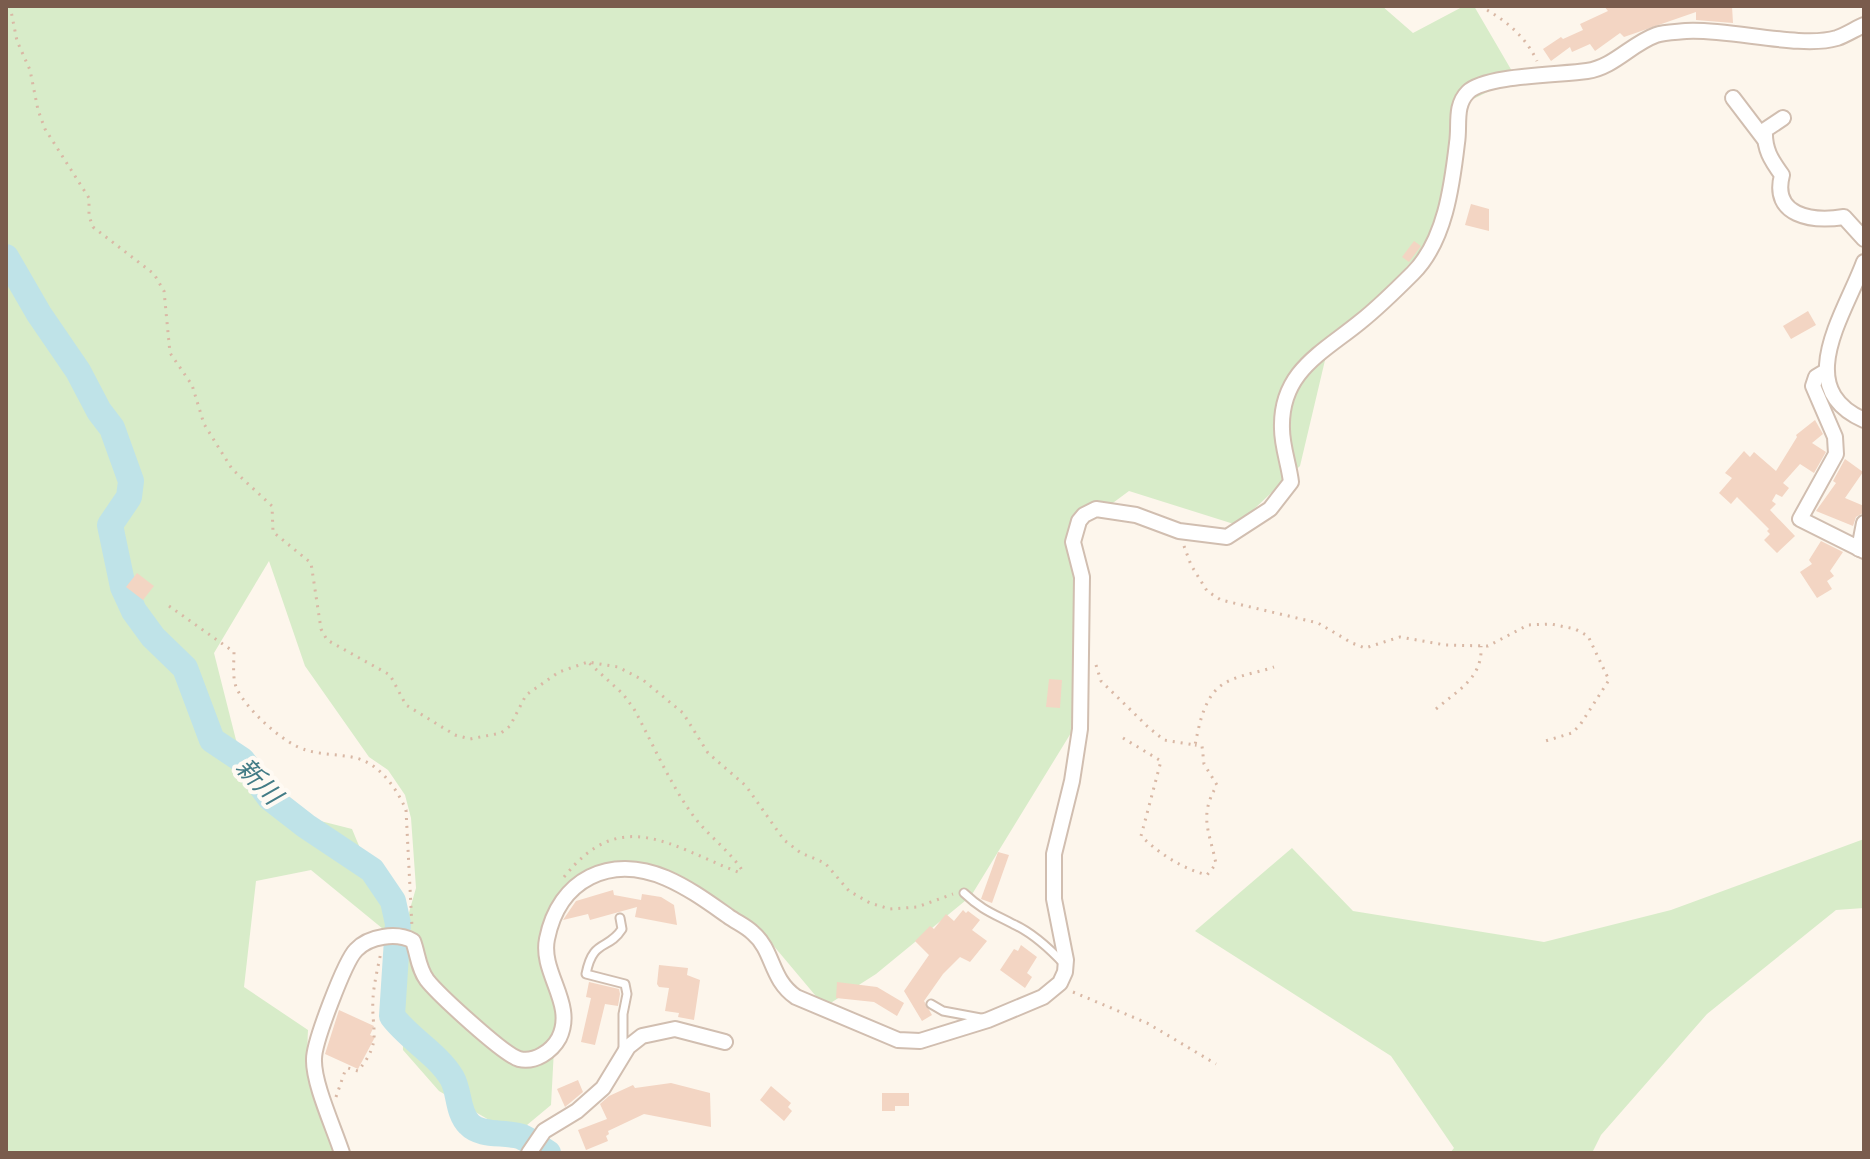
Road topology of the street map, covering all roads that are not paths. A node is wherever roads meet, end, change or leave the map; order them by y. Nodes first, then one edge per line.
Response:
1 (1864, 25) edge
2 (1733, 98) dead end
3 (1783, 118) dead end
4 (1765, 140) junction
5 (1864, 239) edge
6 (1864, 262) edge
7 (1826, 371) junction
8 (1864, 420) edge
9 (1864, 523) edge
10 (1861, 550) edge
11 (964, 893) road end
12 (620, 918) dead end
13 (1066, 966) junction
14 (931, 1004) dead end
15 (988, 1020) junction
16 (725, 1042) dead end
17 (624, 1054) junction
18 (342, 1153) edge
19 (529, 1153) edge

1 - 13 street
2 - 4 street
3 - 4 street
4 - 5 street
6 - 7 street
7 - 8 street
7 - 10 street
9 - 10 street
11 - 13 lane
12 - 17 lane
13 - 15 street
14 - 15 lane
15 - 18 street
16 - 17 street
17 - 19 street

